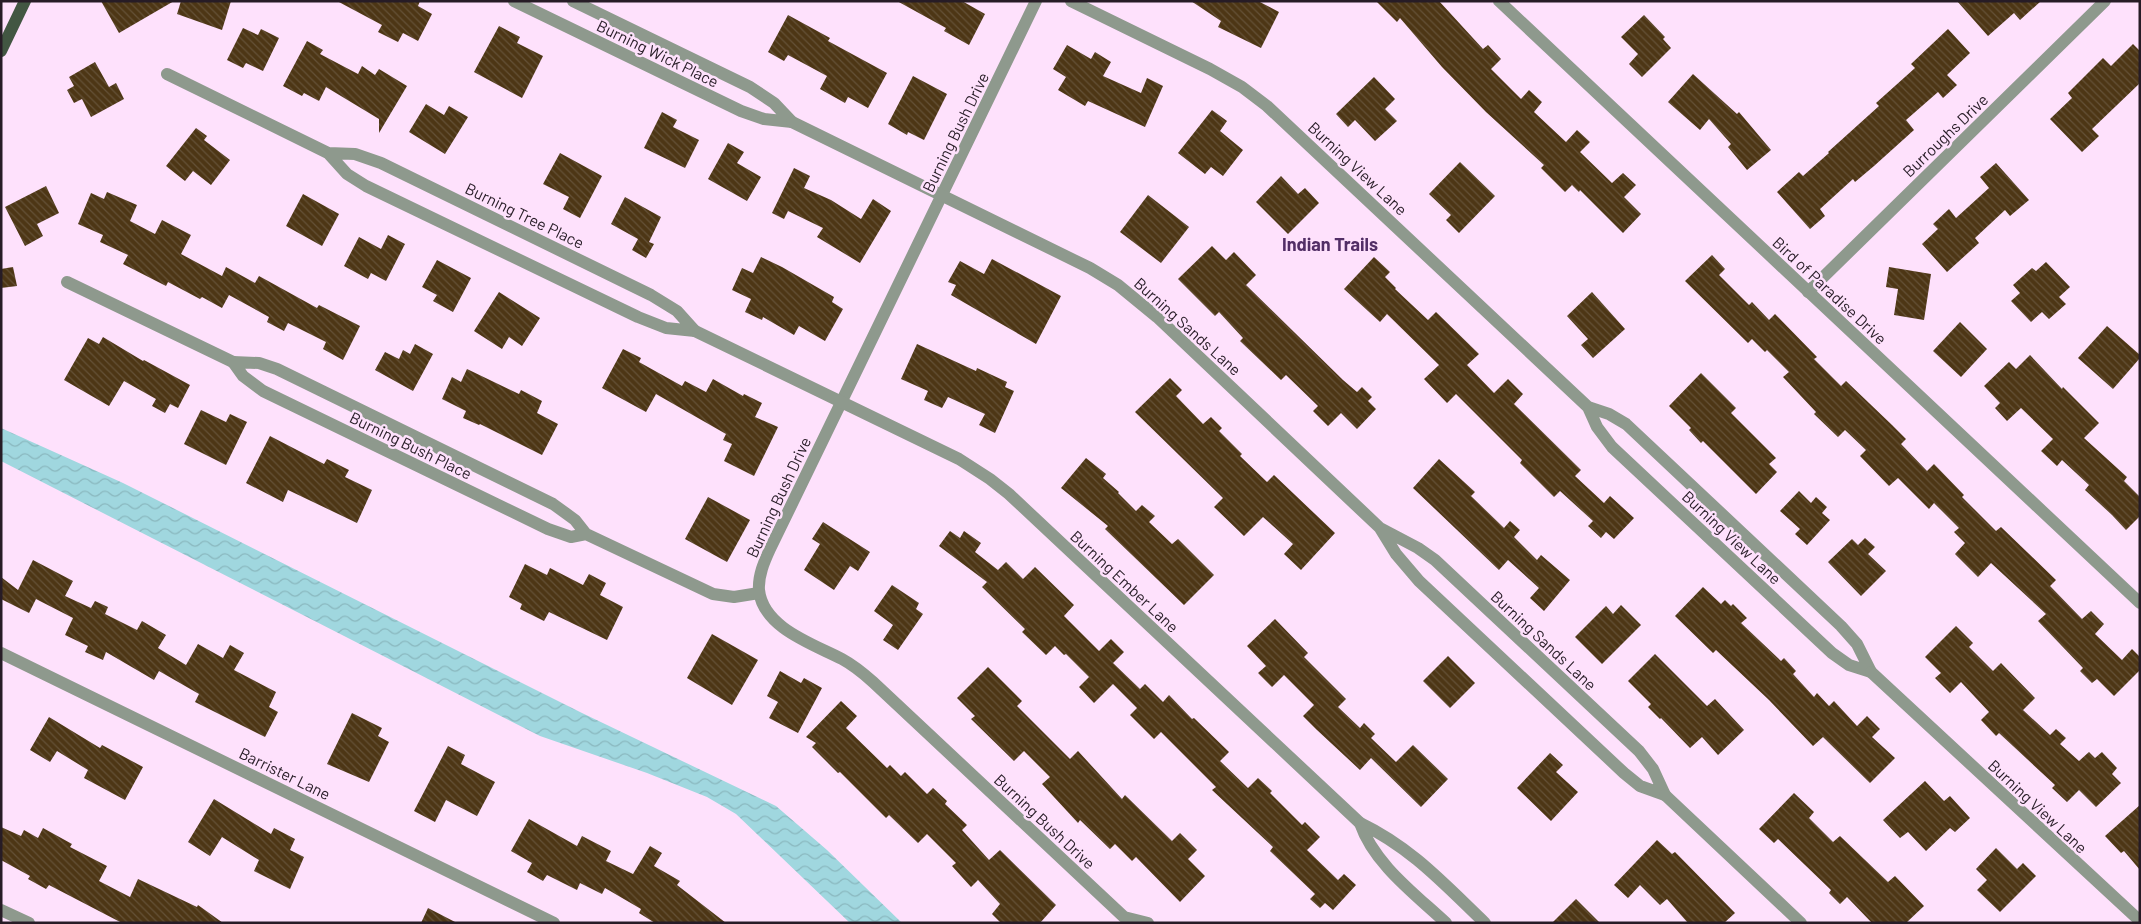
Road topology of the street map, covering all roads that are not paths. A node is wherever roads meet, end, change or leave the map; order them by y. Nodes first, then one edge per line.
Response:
1 (24, 1) edge
2 (514, 1) edge
3 (573, 1) edge
4 (1036, 1) edge
5 (1071, 1) edge
6 (1499, 1) edge
7 (2105, 1) edge
8 (1, 51) edge
9 (167, 74) dead end
10 (792, 122) junction
11 (328, 153) junction
12 (942, 196) junction
13 (68, 282) dead end
14 (1808, 292) junction
15 (695, 331) junction
16 (233, 362) junction
17 (841, 402) junction
18 (1588, 407) junction
19 (1380, 528) junction
20 (586, 534) junction
21 (760, 593) junction
22 (2140, 603) edge
23 (1, 653) edge
24 (1871, 672) junction
25 (1665, 795) junction
26 (1360, 823) junction
27 (1, 910) edge
28 (1124, 920) edge
29 (2140, 921) edge
30 (28, 923) edge
31 (554, 923) edge
32 (1148, 923) edge
33 (1446, 923) edge
34 (1485, 923) edge
35 (1801, 923) edge

1 - 8 main road
2 - 10 street, Burning Wick Place
3 - 10 street, Burning Wick Place
4 - 12 street, Burning Bush Drive
5 - 18 street, Burning View Lane
6 - 14 street, Bird of Paradise Drive
7 - 14 street, Burroughs Drive
9 - 11 street, Burning Tree Place
10 - 12 street, Burning Wick Place
11 - 15 street, Burning Tree Place
11 - 15 street, Burning Tree Place
12 - 17 street, Burning Bush Drive
12 - 19 street, Burning Sands Lane
13 - 16 street, Burning Bush Place
14 - 22 street, Bird of Paradise Drive
15 - 17 street, Burning Tree Place
16 - 20 street, Burning Bush Place
16 - 20 street, Burning Bush Place
17 - 21 street, Burning Bush Drive
17 - 26 street, Burning Ember Lane
18 - 24 street, Burning View Lane
18 - 24 street, Burning View Lane
19 - 25 street, Burning Sands Lane
19 - 25 street, Burning Sands Lane
20 - 21 street, Burning Bush Place
21 - 28 street, Burning Bush Drive
23 - 31 street, Barrister Lane
24 - 29 street, Burning View Lane
25 - 35 street, Burning Sands Lane
26 - 33 street, Burning Ember Lane
26 - 34 street, Burning Ember Lane
27 - 30 street
28 - 32 street, Burning Bush Drive

